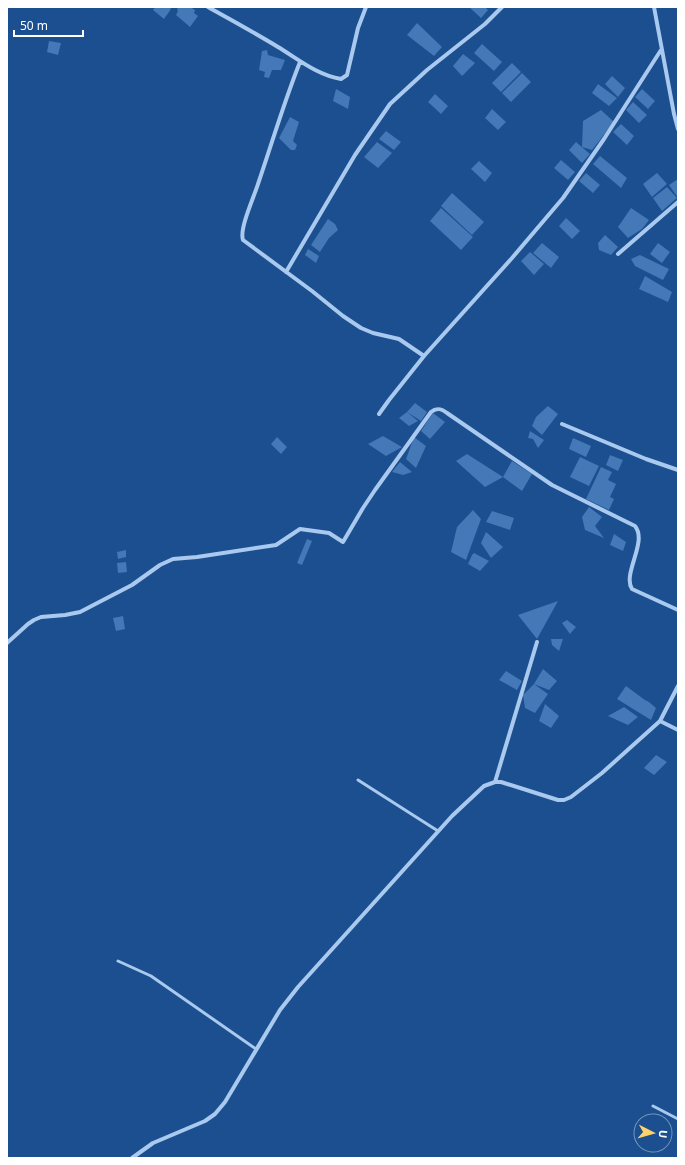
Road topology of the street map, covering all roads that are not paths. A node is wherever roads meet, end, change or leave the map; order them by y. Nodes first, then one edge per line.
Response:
1 (208, 7) edge
2 (366, 7) edge
3 (502, 7) edge
4 (654, 7) edge
5 (661, 50) junction
6 (300, 62) junction
7 (678, 129) edge
8 (678, 202) edge
9 (618, 254) dead end
10 (286, 272) junction
11 (424, 356) junction
12 (379, 414) dead end
13 (562, 424) dead end
14 (678, 470) edge
15 (678, 610) edge
16 (7, 642) edge
17 (537, 642) dead end
18 (678, 686) edge
19 (660, 722) junction
20 (678, 730) edge
21 (358, 780) dead end
22 (495, 782) junction
23 (438, 831) junction
24 (118, 960) dead end
25 (256, 1049) junction
26 (653, 1106) dead end
27 (678, 1119) edge
28 (132, 1158) edge

1 - 6 street
2 - 6 street
3 - 10 street
4 - 5 street
5 - 7 street
5 - 11 street
6 - 10 street
8 - 9 street
10 - 11 street
11 - 12 street
13 - 14 street
15 - 16 street
17 - 22 street
18 - 19 street
19 - 20 street
19 - 22 street
21 - 23 lane
22 - 23 street
23 - 25 street
24 - 25 lane
25 - 28 street
26 - 27 lane

